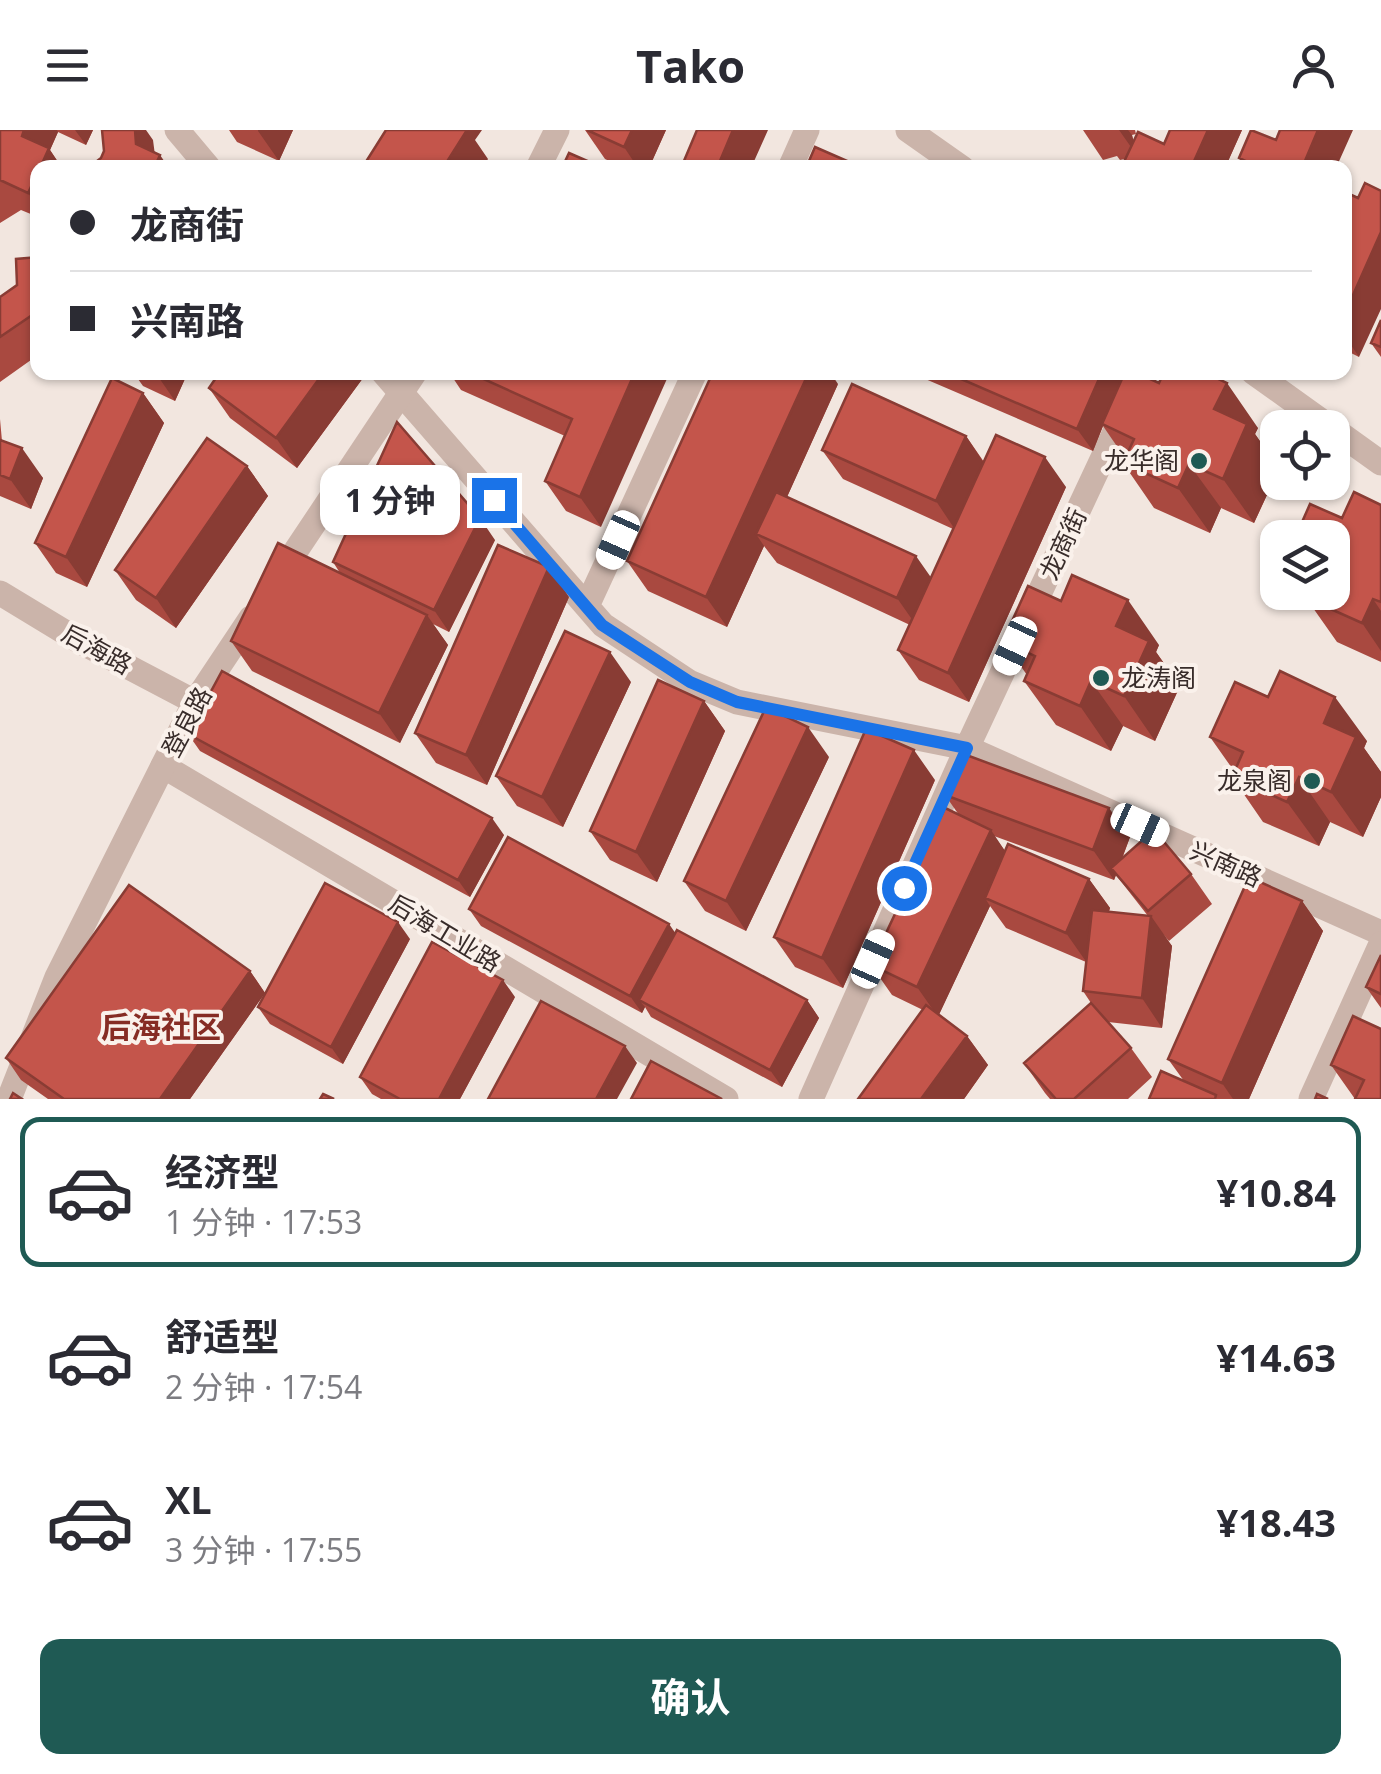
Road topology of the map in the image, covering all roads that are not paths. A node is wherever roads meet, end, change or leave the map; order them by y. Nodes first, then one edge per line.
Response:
1 (178, 130) edge
2 (557, 130) edge
3 (807, 130) edge
4 (908, 130) edge
5 (202, 160) edge
6 (542, 160) edge
7 (794, 160) edge
8 (951, 160) edge
9 (691, 380) edge
10 (1140, 380) edge
11 (1264, 380) edge
12 (408, 383) edge
13 (1307, 410) edge
14 (1350, 440) edge
15 (1381, 462) edge
16 (0, 592) edge
17 (587, 606) junction
18 (195, 702) junction
19 (967, 748) junction
20 (163, 766) junction
21 (1381, 933) edge
22 (1381, 944) edge
23 (57, 977) junction
24 (0, 1082) edge
25 (9, 1099) edge
26 (726, 1099) edge
27 (811, 1099) edge
28 (1311, 1099) edge

1 - 5 street
2 - 6 street
3 - 7 street
4 - 8 street
9 - 17 street
10 - 19 street, 龙商街
11 - 13 street
12 - 17 street, 兴南路
12 - 18 street, 登良路
14 - 15 street
16 - 18 street, 后海路
17 - 19 street, 兴南路
18 - 20 street, 登良路
19 - 21 street, 兴南路
19 - 27 street, 龙商街
20 - 23 street, 登良路
20 - 26 street, 后海工业路
22 - 28 street
23 - 24 street
23 - 25 street, 登良路

